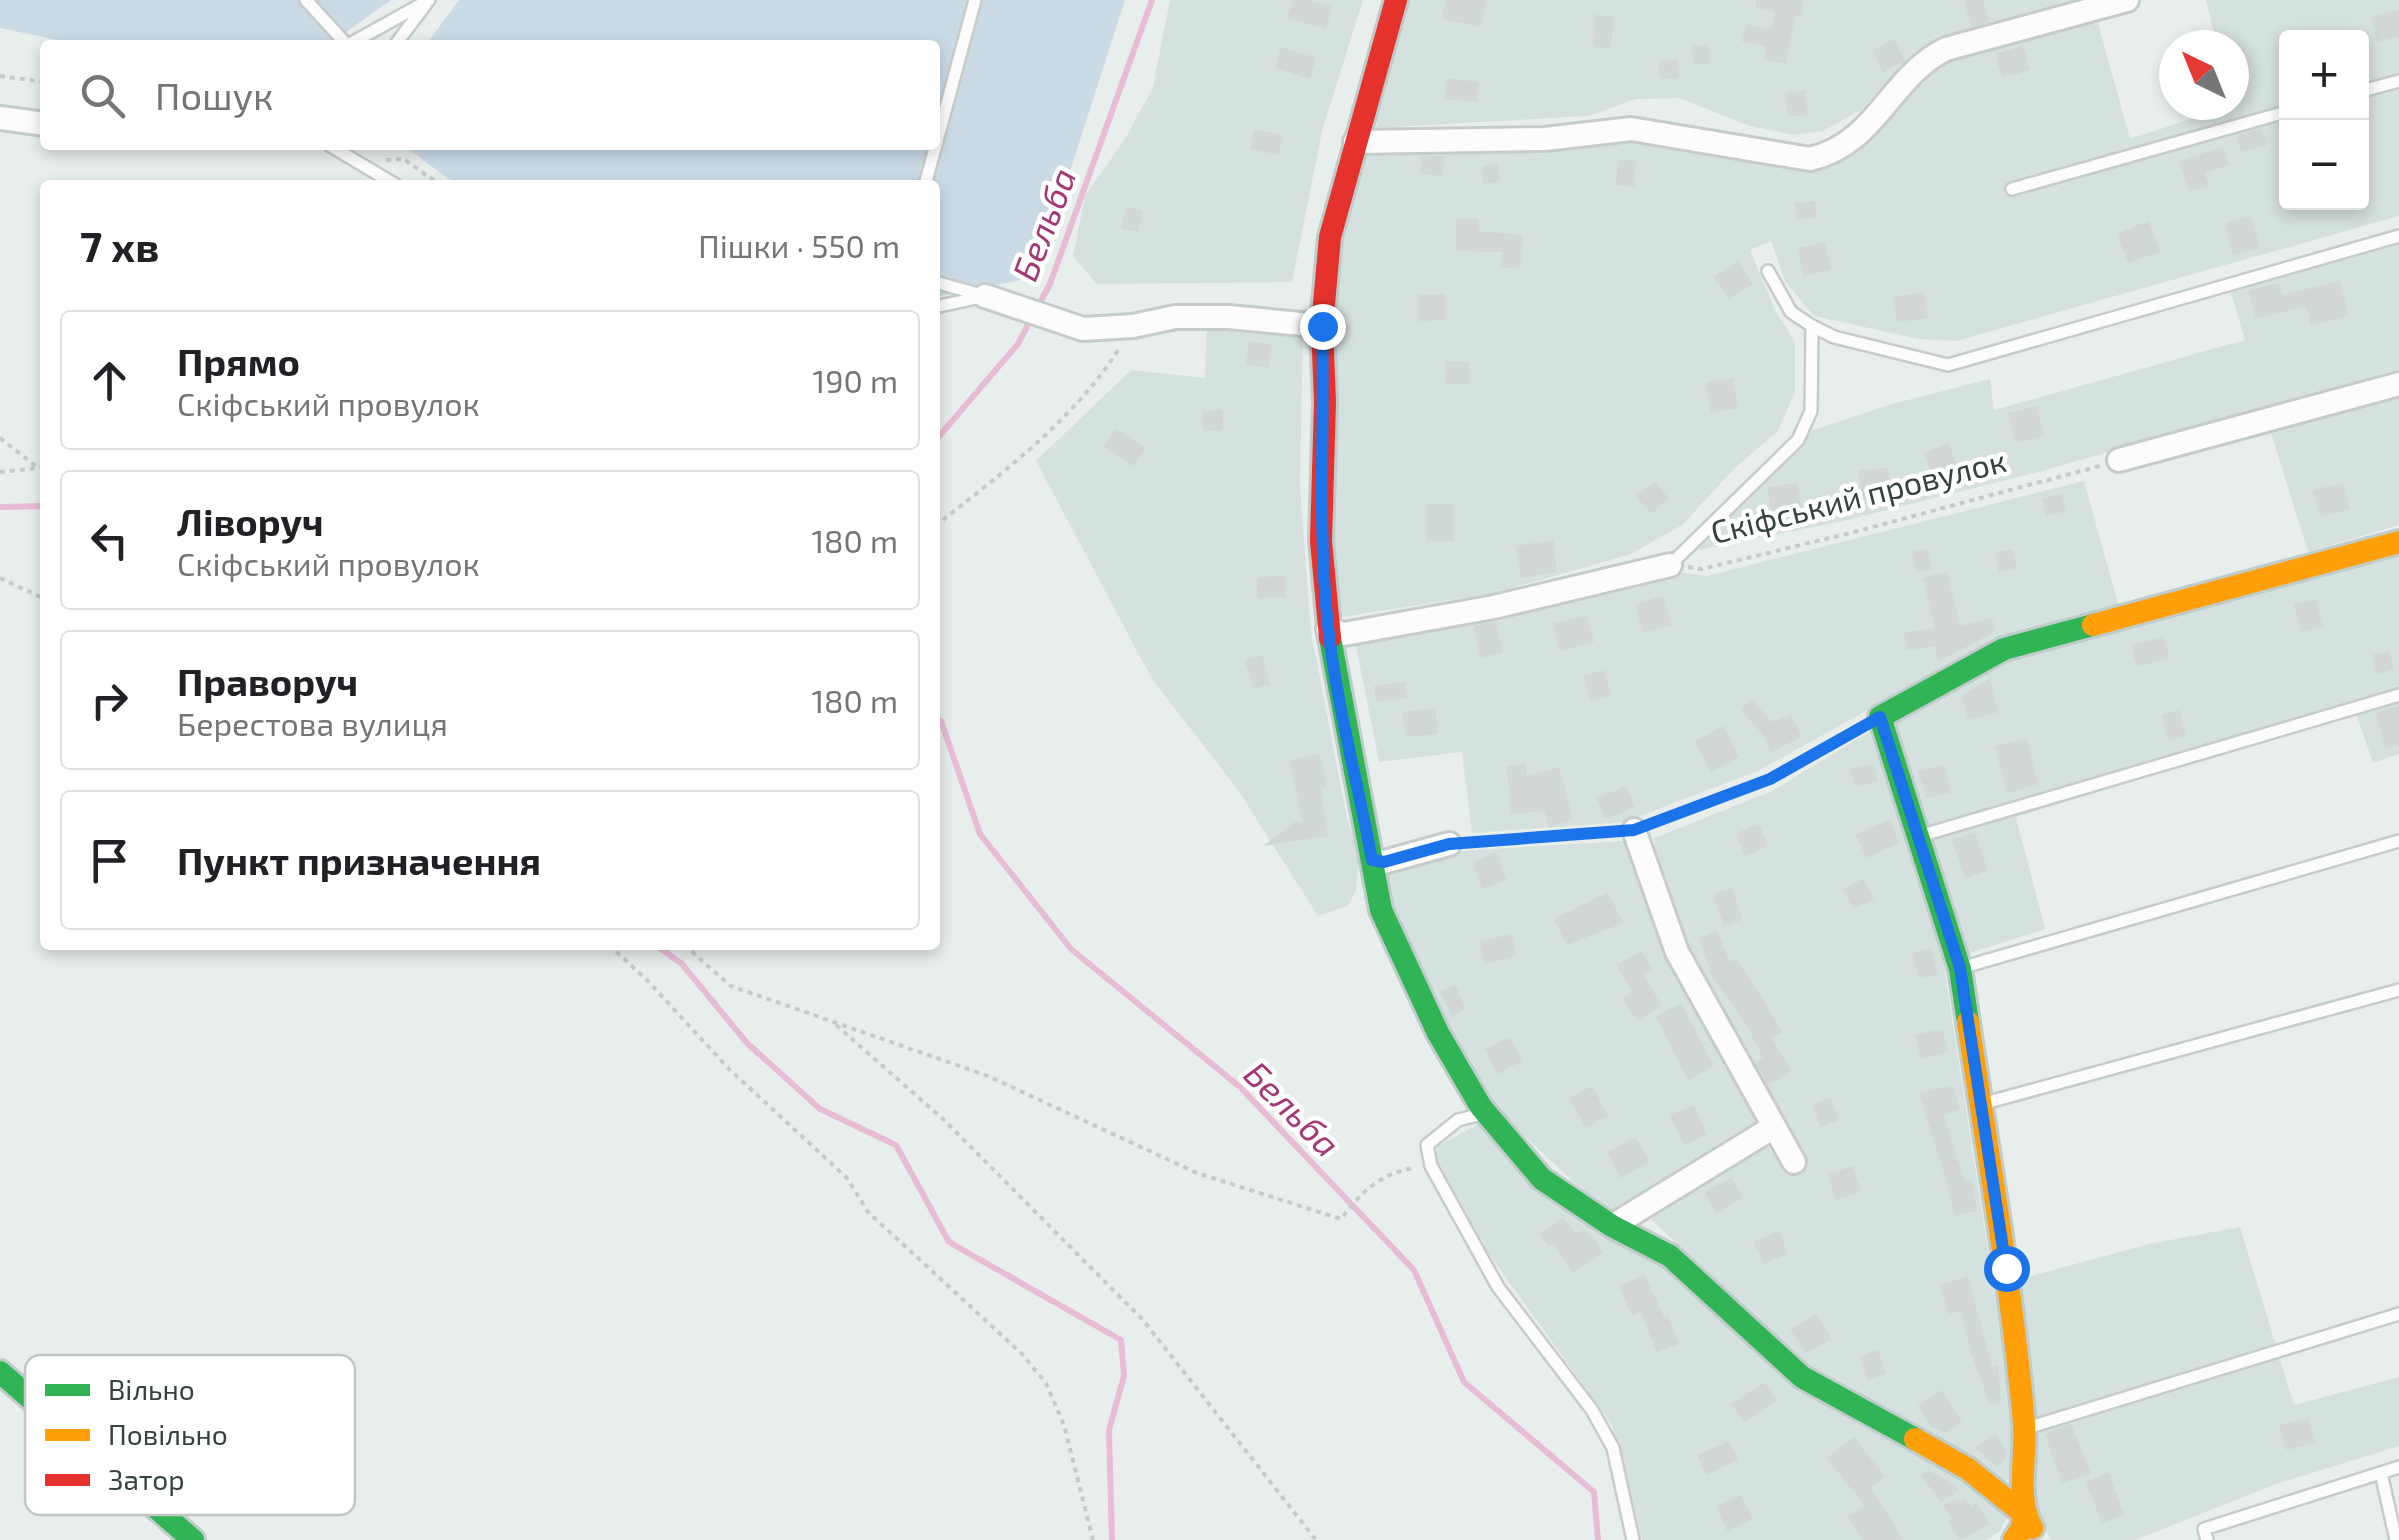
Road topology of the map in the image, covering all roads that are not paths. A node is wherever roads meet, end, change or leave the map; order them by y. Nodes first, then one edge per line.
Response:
1 (306, 0) edge
2 (428, 0) edge
3 (976, 0) edge
4 (1396, 0) edge
5 (2128, 0) edge
6 (343, 40) edge
7 (357, 40) edge
8 (399, 40) edge
9 (2399, 80) edge
10 (2369, 89) edge
11 (2279, 114) edge
12 (0, 118) edge
13 (40, 123) edge
14 (940, 131) edge
15 (1355, 142) junction
16 (337, 150) edge
17 (935, 150) edge
18 (388, 180) edge
19 (926, 180) edge
20 (2012, 190) dead end
21 (2399, 236) edge
22 (1768, 270) dead end
23 (940, 283) edge
24 (995, 299) junction
25 (940, 306) edge
26 (1322, 326) junction
27 (1812, 326) junction
28 (2399, 384) edge
29 (2120, 460) road end
30 (2399, 542) edge
31 (1670, 565) joint
32 (1328, 629) junction
33 (2399, 695) edge
34 (1634, 830) road end
35 (1919, 836) junction
36 (2399, 841) edge
37 (1449, 844) road end
38 (1372, 860) junction
39 (1960, 968) junction
40 (2399, 990) edge
41 (1981, 1104) junction
42 (1486, 1113) junction
43 (1772, 1128) junction
44 (1794, 1162) dead end
45 (1612, 1226) junction
46 (2399, 1314) edge
47 (0, 1372) edge
48 (25, 1394) edge
49 (2025, 1428) junction
50 (2399, 1467) edge
51 (2381, 1473) junction
52 (2024, 1514) junction
53 (164, 1515) edge
54 (193, 1540) edge
55 (1633, 1540) edge
56 (2014, 1540) edge
57 (2040, 1540) edge
58 (2207, 1540) edge
59 (2396, 1540) edge

1 - 6 lane
2 - 7 lane
2 - 8 lane
3 - 14 lane
4 - 15 street
5 - 15 street
9 - 10 lane
11 - 20 lane
12 - 13 street
15 - 26 street
16 - 18 lane
17 - 19 lane
21 - 27 lane
22 - 27 lane
23 - 24 lane
24 - 25 lane
24 - 26 street
26 - 32 street
27 - 31 lane
28 - 29 street
30 - 35 street
31 - 32 street, Скіфський провулок
32 - 38 street
33 - 35 lane
34 - 43 street
35 - 39 street
36 - 39 lane
37 - 38 street
38 - 42 street
39 - 41 street
40 - 41 lane
41 - 49 street
42 - 45 street
42 - 55 lane
43 - 44 street
43 - 45 street
45 - 52 street
46 - 49 lane
47 - 48 street
49 - 52 street
50 - 51 lane
51 - 58 lane
51 - 59 lane
52 - 56 street
52 - 57 street
53 - 54 street

